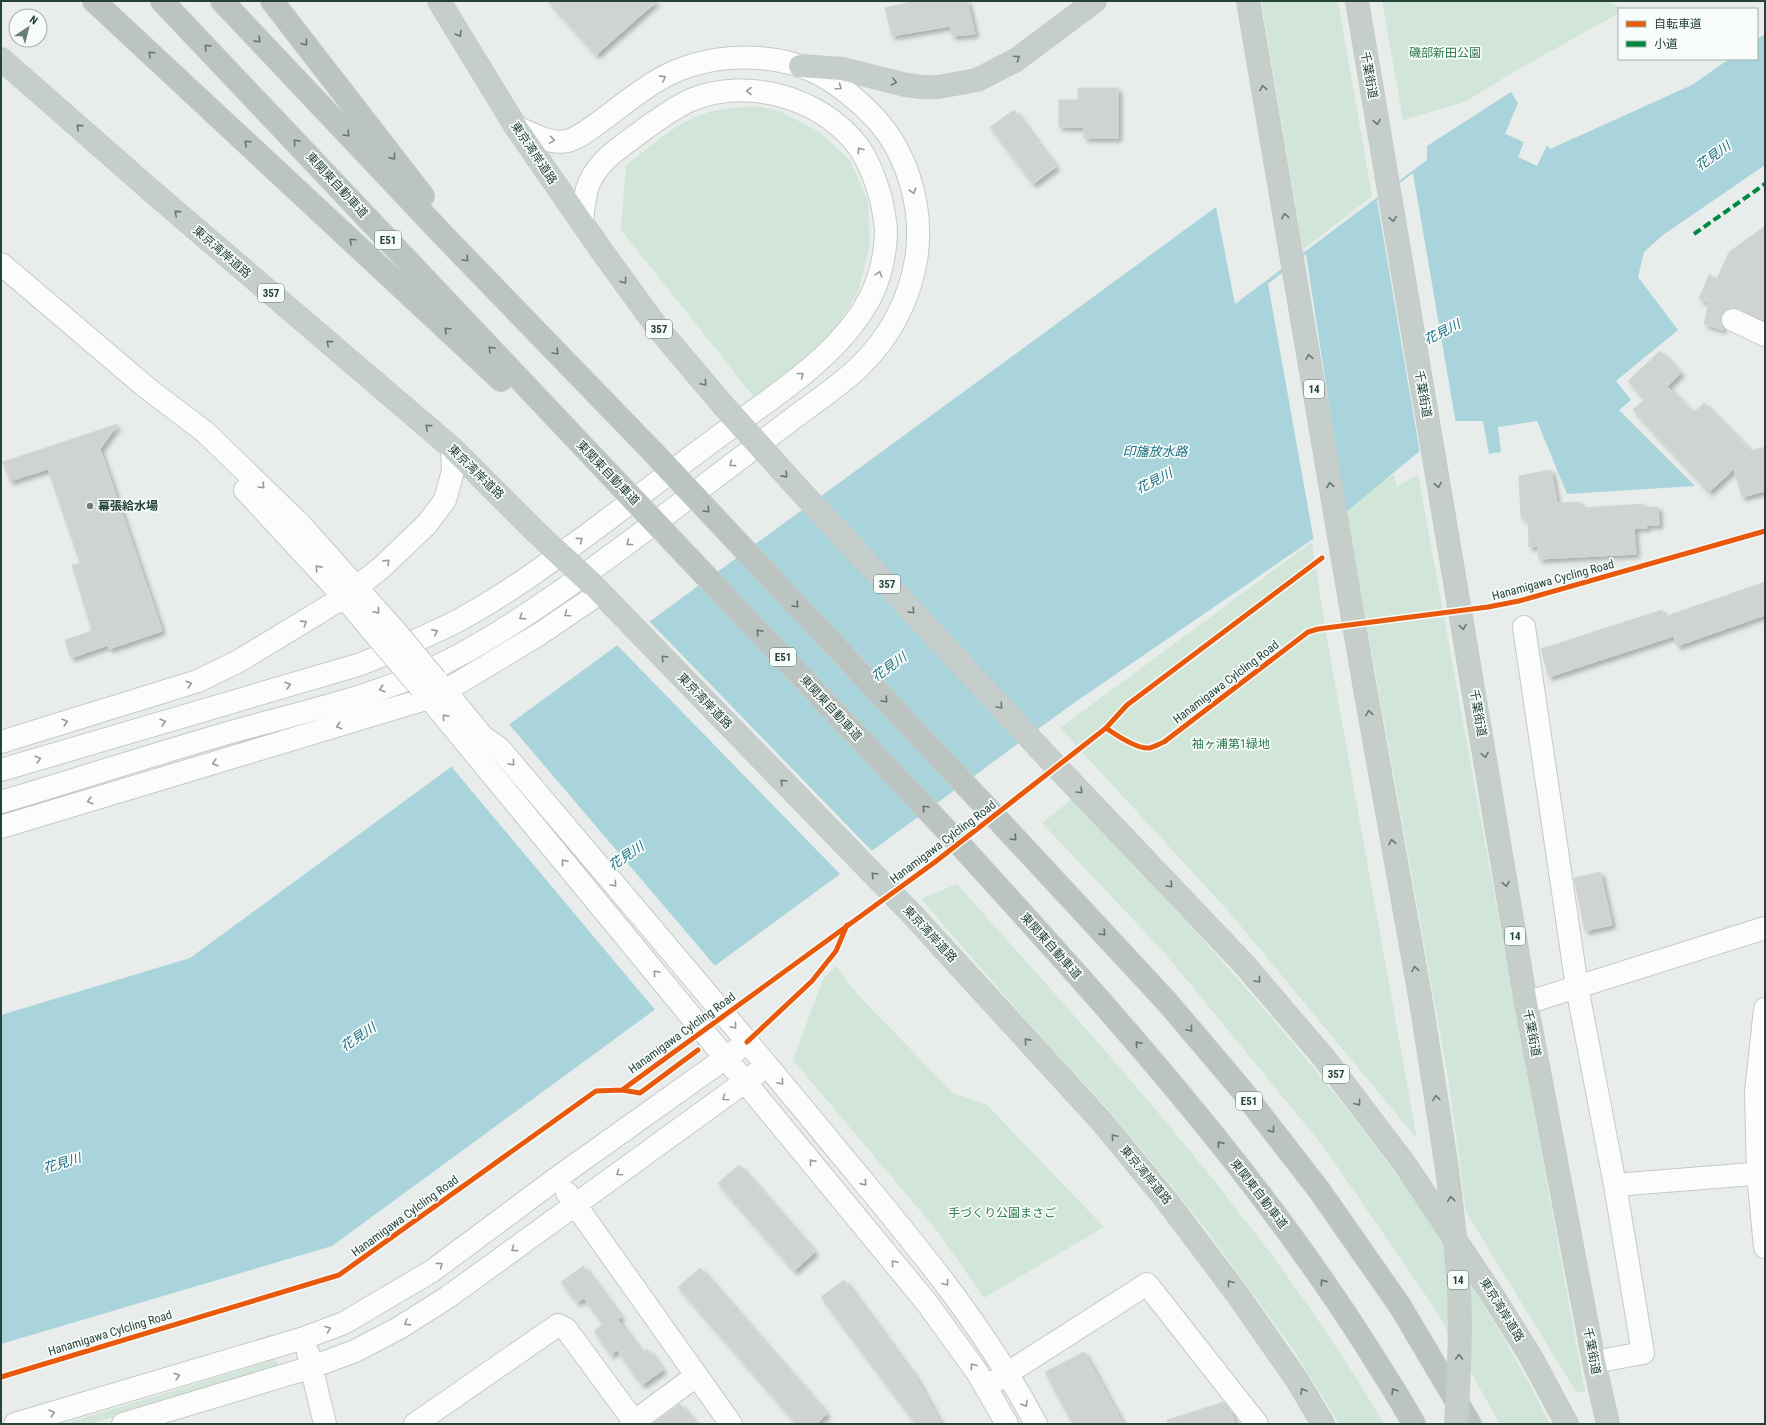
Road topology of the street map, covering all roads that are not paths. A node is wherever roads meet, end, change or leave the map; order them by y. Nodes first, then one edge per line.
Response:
1 (94, 1) edge
2 (162, 1) edge
3 (222, 1) edge
4 (272, 1) edge
5 (439, 1) edge
6 (1095, 1) edge
7 (1248, 1) edge
8 (1357, 1) edge
9 (1, 59) edge
10 (800, 66) junction
11 (516, 127) junction
12 (582, 223) junction
13 (444, 236) junction
14 (1, 264) edge
15 (1733, 320) dead end
16 (1765, 335) edge
17 (563, 426) junction
18 (452, 448) junction
19 (351, 593) junction
20 (600, 593) junction
21 (1524, 628) dead end
22 (433, 689) junction
23 (1, 742) edge
24 (476, 742) junction
25 (1, 770) edge
26 (1, 802) edge
27 (1, 828) edge
28 (1765, 928) edge
29 (1577, 987) junction
30 (1526, 1003) junction
31 (1765, 1009) edge
32 (747, 1042) junction
33 (727, 1058) junction
34 (767, 1065) junction
35 (746, 1082) junction
36 (1761, 1174) edge
37 (557, 1178) junction
38 (1615, 1185) junction
39 (575, 1204) junction
40 (1765, 1247) edge
41 (304, 1338) junction
42 (1594, 1362) junction
43 (312, 1367) junction
44 (1008, 1373) junction
45 (696, 1376) junction
46 (986, 1387) junction
47 (22, 1423) edge
48 (634, 1423) edge
49 (123, 1424) edge
50 (325, 1424) edge
51 (414, 1424) edge
52 (730, 1424) edge
53 (1007, 1424) edge
54 (1036, 1424) edge
55 (1257, 1424) edge
56 (1323, 1424) edge
57 (1414, 1424) edge
58 (1456, 1424) edge
59 (1470, 1424) edge
60 (1566, 1424) edge
61 (1608, 1424) edge

17 -> 1 highway
17 -> 2 highway, 東関東自動車道 / E51
3 -> 13 highway, E51
4 -> 13 highway
5 -> 11 highway, 東京湾岸道路 / 357
10 -> 6 highway
58 -> 7 highway, 14, bridge
8 -> 30 highway, 千葉街道 / 14
18 -> 9 highway, 東京湾岸道路 / 357
11 -> 10 street
10 -> 26 street
11 - 12 highway, 東京湾岸道路 / 357
25 -> 12 street
12 -> 60 highway, 東京湾岸道路 / 357, bridge
13 -> 59 highway, E51, bridge
14 - 19 street
15 - 16 street
57 -> 17 highway, 東関東自動車道 / E51, bridge
19 -> 18 street
18 - 20 highway, 東京湾岸道路 / 357, bridge
19 - 22 street, bridge
23 -> 19 street
20 -> 22 street
56 -> 20 highway, 東京湾岸道路 / 357
21 - 29 street
22 - 24 street
22 -> 27 street
24 -> 32 street
33 -> 24 street
28 - 29 street
29 - 30 street
29 - 38 street
30 - 42 highway, 千葉街道 / 14
31 - 36 street
32 - 33 street
32 - 34 street
33 - 35 street
33 - 37 street
34 - 35 street
34 -> 44 street
35 -> 39 street
46 -> 35 street
36 - 38 street
36 - 40 street
37 - 39 street
41 -> 37 street
38 - 42 street
39 -> 43 street
39 - 45 street
41 - 43 street
47 -> 41 street
42 - 61 highway, 千葉街道 / 14
43 - 49 street
43 - 50 street
44 - 46 street
44 -> 54 street
44 - 55 street
45 - 48 street
45 - 52 street
46 - 53 street
48 - 51 street

